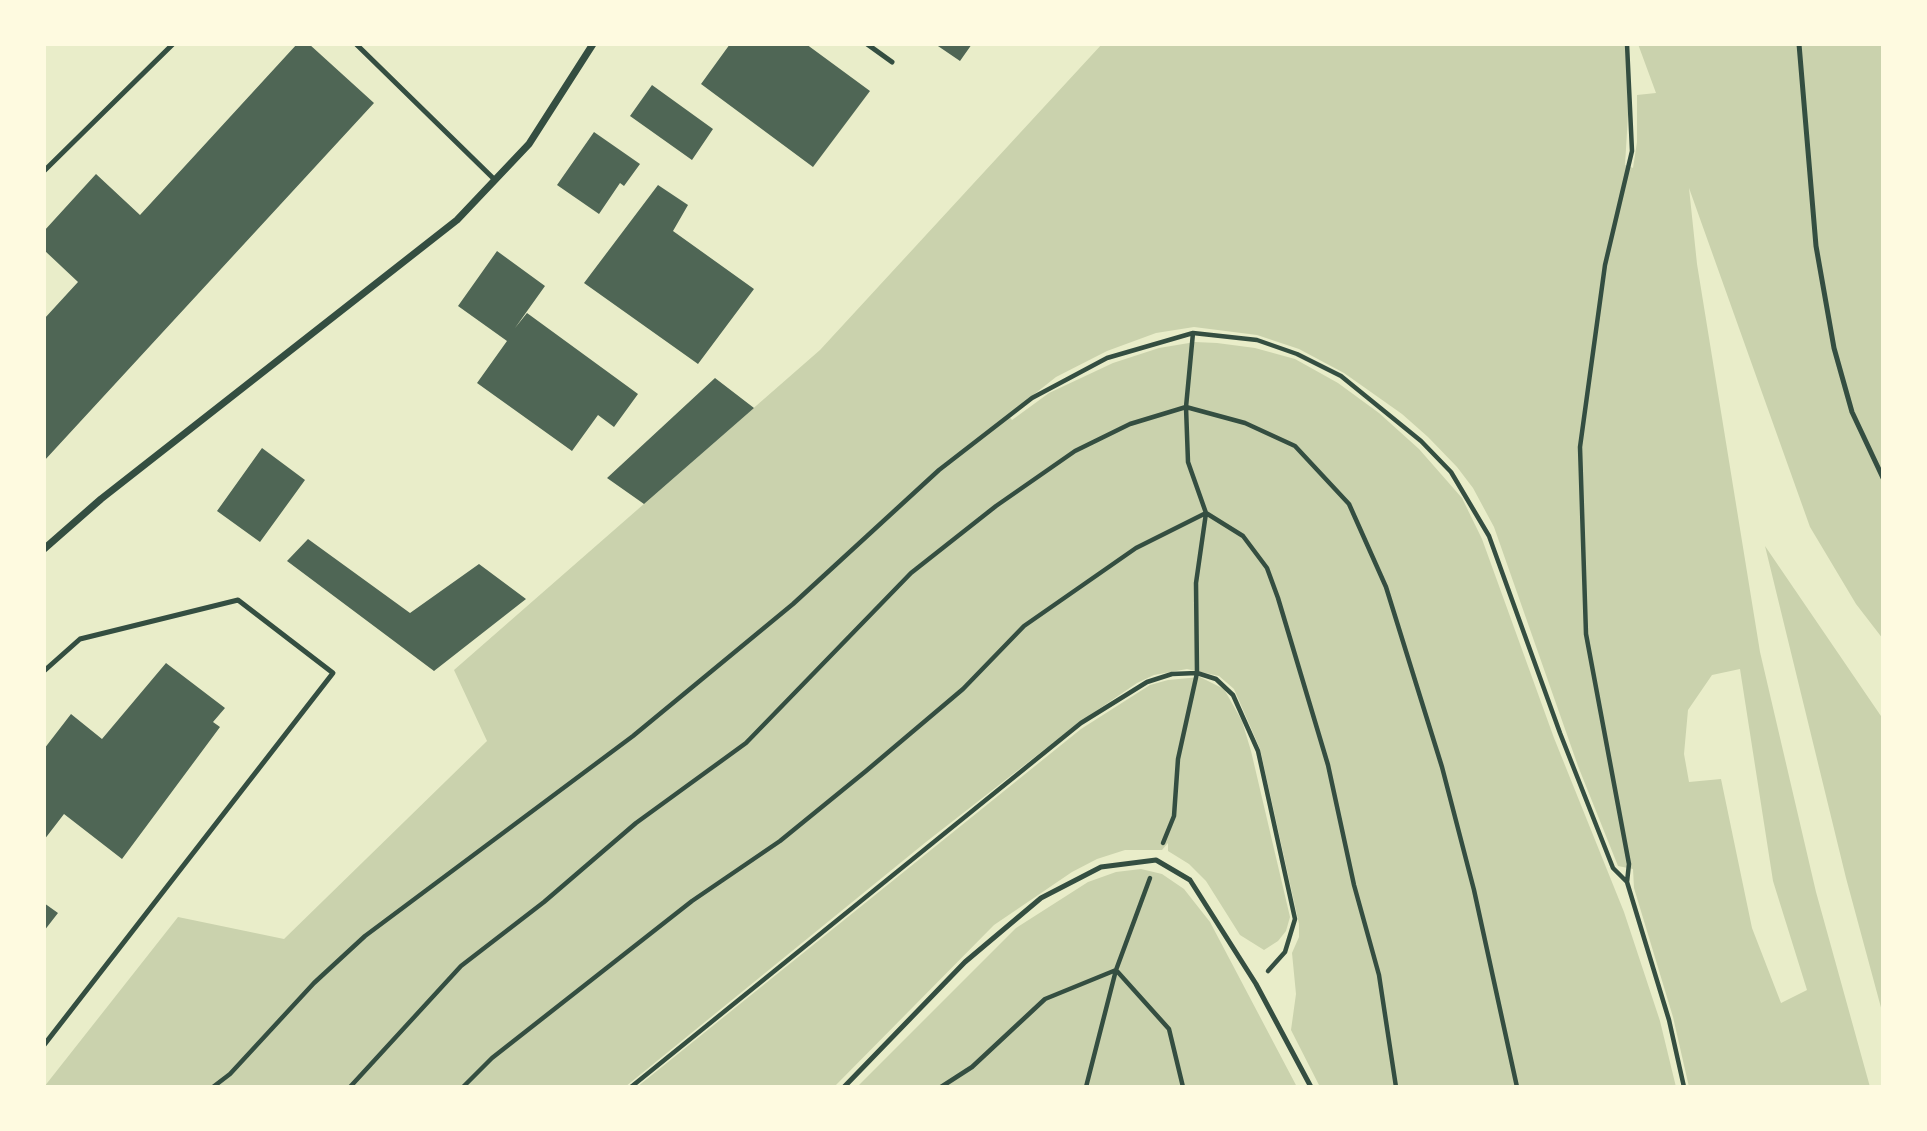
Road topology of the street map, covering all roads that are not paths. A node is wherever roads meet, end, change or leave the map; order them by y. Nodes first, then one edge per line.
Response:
1 (173, 44) edge
2 (356, 44) edge
3 (593, 44) edge
4 (867, 44) edge
5 (1800, 44) edge
6 (892, 62) dead end
7 (44, 171) edge
8 (495, 180) junction
9 (1883, 478) edge
10 (44, 549) edge
11 (44, 671) edge
12 (44, 1045) edge
13 (844, 1087) edge
14 (1311, 1087) edge

1 - 7 lane
2 - 8 lane
3 - 8 street
4 - 6 lane
5 - 9 lane
8 - 10 street
11 - 12 lane
13 - 14 lane

